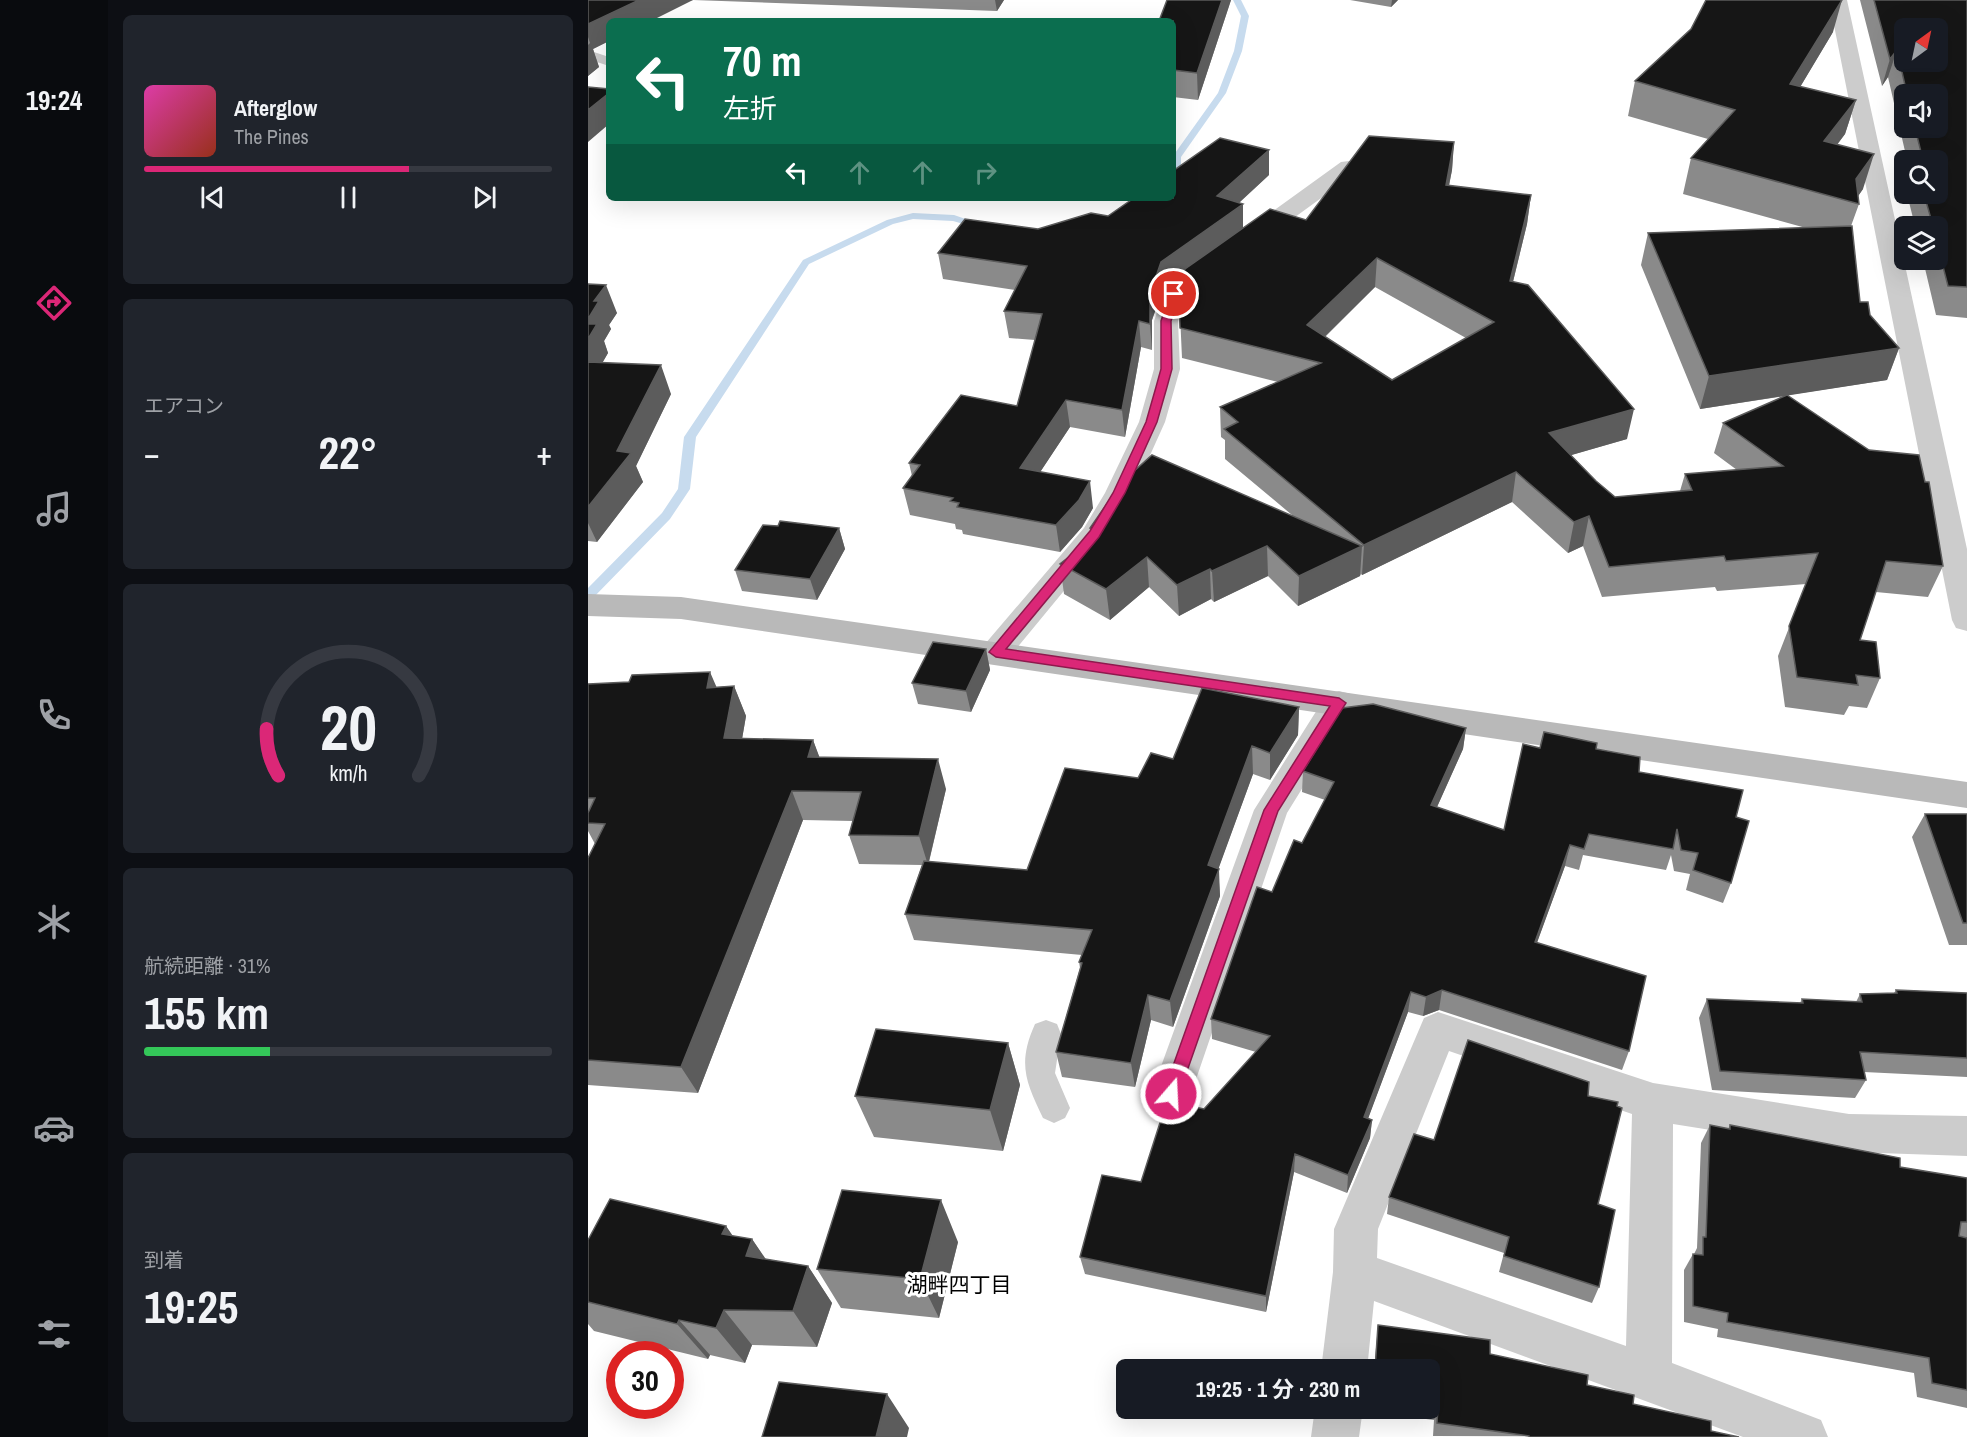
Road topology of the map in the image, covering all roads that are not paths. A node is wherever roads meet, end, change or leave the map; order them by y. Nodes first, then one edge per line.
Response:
1 (1838, 0) edge
2 (588, 54) edge
3 (606, 61) edge
4 (1349, 167) edge
5 (588, 605) edge
6 (1967, 620) edge
7 (996, 652) junction
8 (1339, 703) junction
9 (1967, 795) edge
10 (1046, 1034) dead end
11 (1171, 1094) dead end
12 (1653, 1102) junction
13 (1054, 1108) dead end
14 (1967, 1136) edge
15 (1355, 1272) junction
16 (1345, 1359) edge
17 (1649, 1377) junction
18 (1337, 1419) edge
19 (1335, 1437) edge
20 (1804, 1437) edge

1 - 6 street
2 - 3 lane
4 - 7 street
5 - 7 street
7 - 8 street
8 - 9 street
8 - 11 street
10 - 13 lane
12 - 14 street
12 - 15 street
12 - 17 street
15 - 16 street
15 - 17 street
17 - 20 street
18 - 19 street

